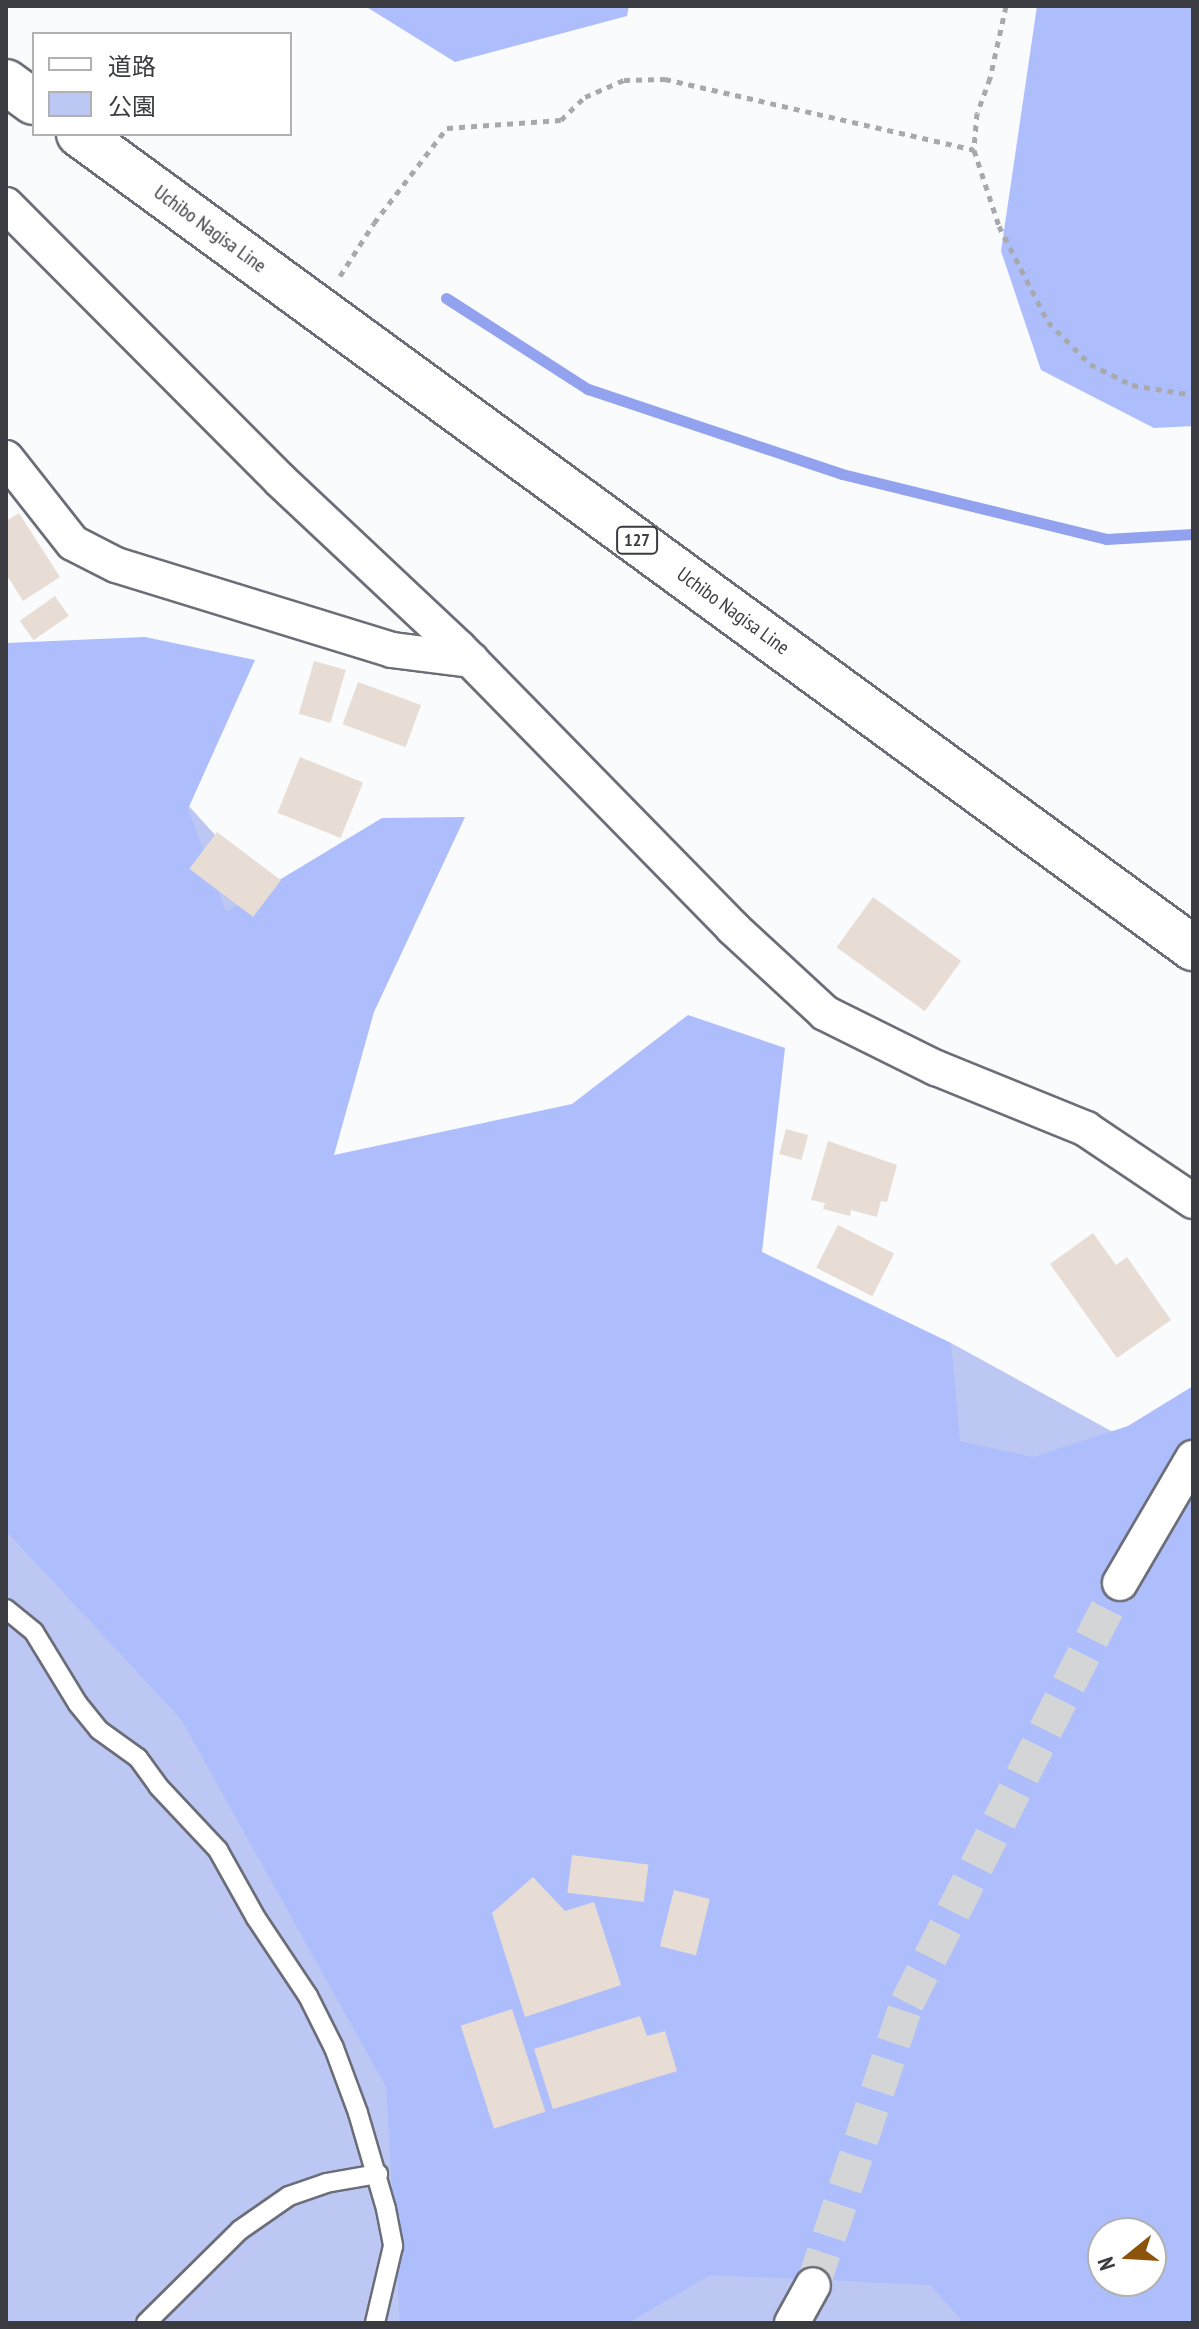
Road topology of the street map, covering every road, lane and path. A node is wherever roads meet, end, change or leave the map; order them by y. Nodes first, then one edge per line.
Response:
1 (1006, 6) edge
2 (6, 82) edge
3 (32, 101) edge
4 (82, 136) edge
5 (974, 150) junction
6 (6, 205) edge
7 (319, 307) junction
8 (1193, 395) edge
9 (6, 458) edge
10 (471, 660) junction
11 (1193, 948) edge
12 (1193, 1201) edge
13 (1193, 1458) edge
14 (1120, 1583) tunnel mouth
15 (6, 1609) edge
16 (378, 2174) junction
17 (813, 2285) tunnel mouth
18 (146, 2323) edge
19 (375, 2323) edge
20 (792, 2323) edge

1 - 5 path
2 - 3 highway
4 - 7 highway, Uchibo Nagisa Line / 127
5 - 7 path
5 - 8 path
6 - 10 street
7 - 11 highway, Uchibo Nagisa Line / 127
9 - 10 street
10 - 12 street
13 - 14 street
15 - 16 lane
16 - 18 lane
16 - 19 lane
17 - 20 street

